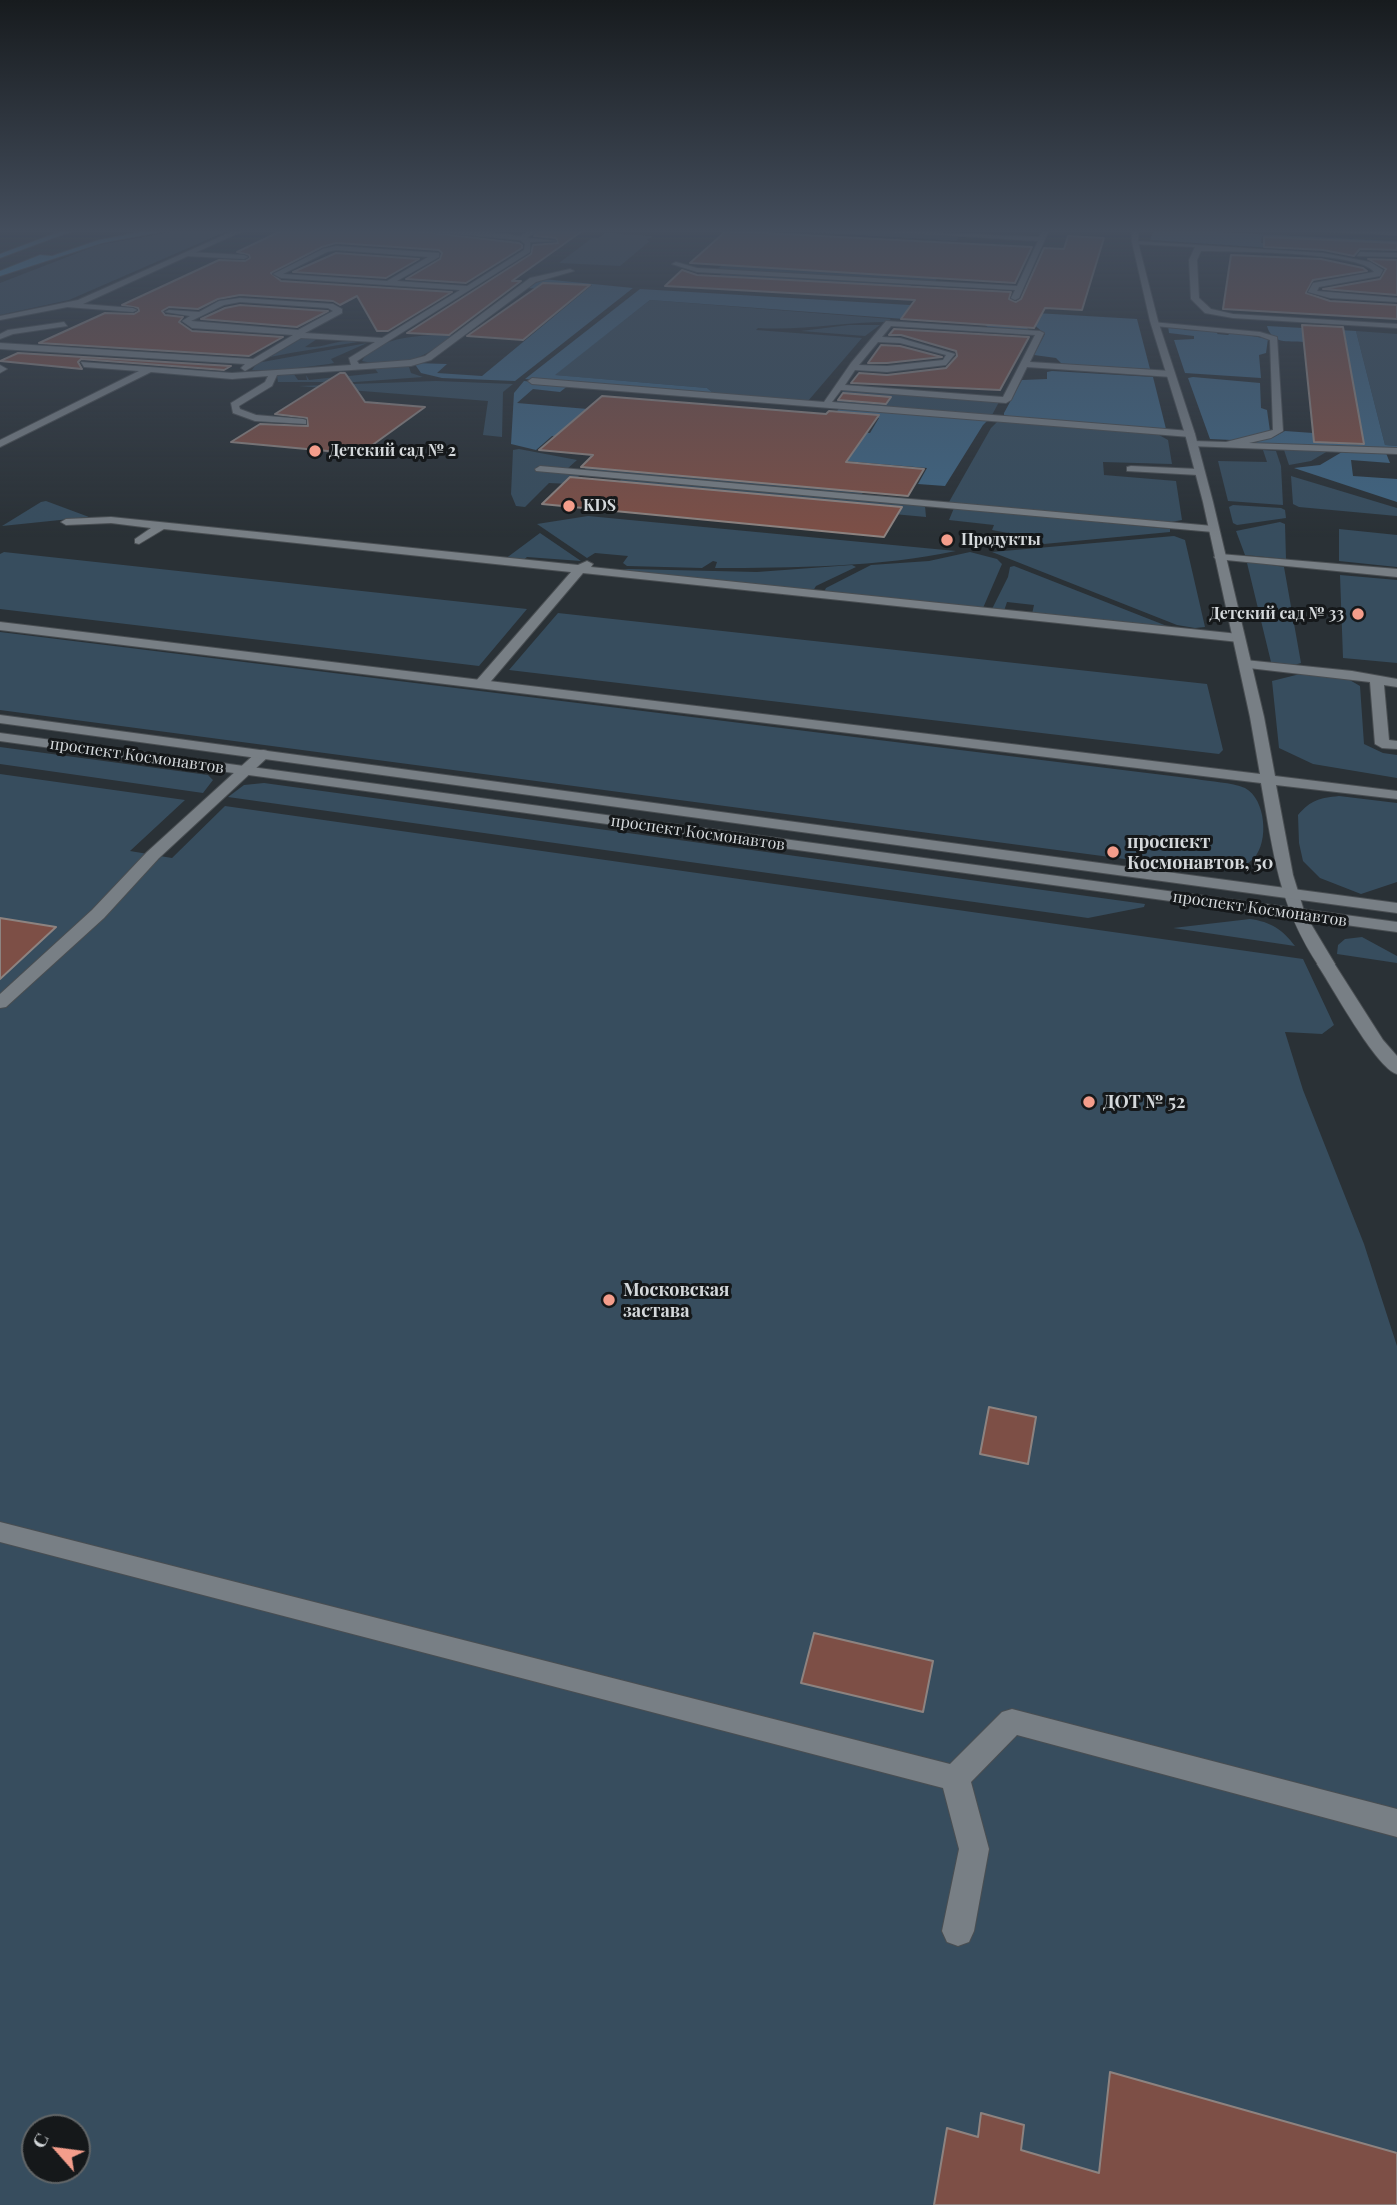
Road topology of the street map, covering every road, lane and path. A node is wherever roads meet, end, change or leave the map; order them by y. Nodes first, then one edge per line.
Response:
1 (18, 332) edge
2 (32, 332) edge
3 (276, 332) edge
4 (303, 332) edge
5 (395, 332) edge
6 (463, 332) edge
7 (881, 332) edge
8 (1026, 332) edge
9 (1158, 332) edge
10 (1238, 332) edge
11 (299, 334) junction
12 (0, 337) edge
13 (330, 337) junction
14 (40, 339) dead end
15 (875, 339) junction
16 (382, 340) junction
17 (316, 345) dead end
18 (0, 346) edge
19 (253, 362) junction
20 (84, 364) dead end
21 (1024, 364) junction
22 (854, 367) junction
23 (357, 368) junction
24 (148, 371) junction
25 (170, 372) junction
26 (275, 373) junction
27 (1171, 374) junction
28 (243, 376) junction
29 (531, 381) dead end
30 (120, 382) junction
31 (839, 387) junction
32 (826, 405) junction
33 (303, 422) dead end
34 (1191, 439) junction
35 (1239, 443) junction
36 (0, 444) edge
37 (1222, 446) junction
38 (1397, 451) edge
39 (1251, 453) junction
40 (540, 468) dead end
41 (1131, 469) dead end
42 (1198, 472) junction
43 (606, 475) junction
44 (592, 488) dead end
45 (951, 506) junction
46 (943, 521) dead end
47 (66, 522) dead end
48 (162, 526) junction
49 (1213, 529) junction
50 (139, 541) dead end
51 (1220, 557) junction
52 (603, 560) dead end
53 (579, 570) junction
54 (1397, 573) edge
55 (0, 626) edge
56 (1239, 638) junction
57 (1245, 664) junction
58 (1377, 681) junction
59 (1397, 683) edge
60 (481, 684) junction
61 (0, 719) edge
62 (0, 737) edge
63 (1397, 746) edge
64 (263, 754) junction
65 (245, 771) junction
66 (1269, 779) junction
67 (1397, 795) edge
68 (1290, 892) junction
69 (1397, 908) edge
70 (1297, 914) junction
71 (1397, 927) edge
72 (1326, 964) joint
73 (0, 1003) edge
74 (1397, 1068) edge
75 (0, 1532) edge
76 (955, 1778) junction
77 (1397, 1823) edge
78 (958, 1931) dead end

1 - 12 street
2 - 14 street
3 - 11 street
4 - 11 street
5 - 16 street
6 - 23 street
7 - 15 street
8 - 21 street
9 - 27 street
10 - 35 street
11 - 13 street
11 - 19 street
13 - 16 street
13 - 17 street
15 - 22 street
15 - 22 street
16 - 23 street
18 - 19 street
19 - 28 street
20 - 24 street
21 - 27 street
21 - 31 street
22 - 31 street
23 - 26 street
24 - 25 street
24 - 30 street
25 - 28 street
25 - 30 street
26 - 28 street
26 - 33 street
27 - 34 street
29 - 32 lane
30 - 36 street
31 - 32 street
32 - 34 lane
34 - 37 street
34 - 42 street
35 - 37 street
35 - 39 street
37 - 39 street
38 - 39 street
40 - 43 street
41 - 42 street
42 - 49 street
43 - 44 street
43 - 45 street
45 - 46 street
45 - 49 street
47 - 48 street
48 - 50 street
48 - 53 street
49 - 51 street
51 - 54 street
51 - 56 street
52 - 53 street
53 - 56 street
53 - 60 street
55 - 60 street
56 - 57 street
57 - 58 street
57 - 66 street
58 - 59 street
58 - 63 street
60 - 66 street
61 - 64 street, проспект Космонавтов
62 - 65 street, проспект Космонавтов
64 - 65 street
64 - 68 street, проспект Космонавтов
65 - 70 street, проспект Космонавтов
65 - 73 street
66 - 67 street
66 - 68 street
68 - 69 street, проспект Космонавтов
68 - 70 street
70 - 71 street, проспект Космонавтов
70 - 72 street
72 - 74 lane
75 - 76 street
76 - 77 street
76 - 78 street

